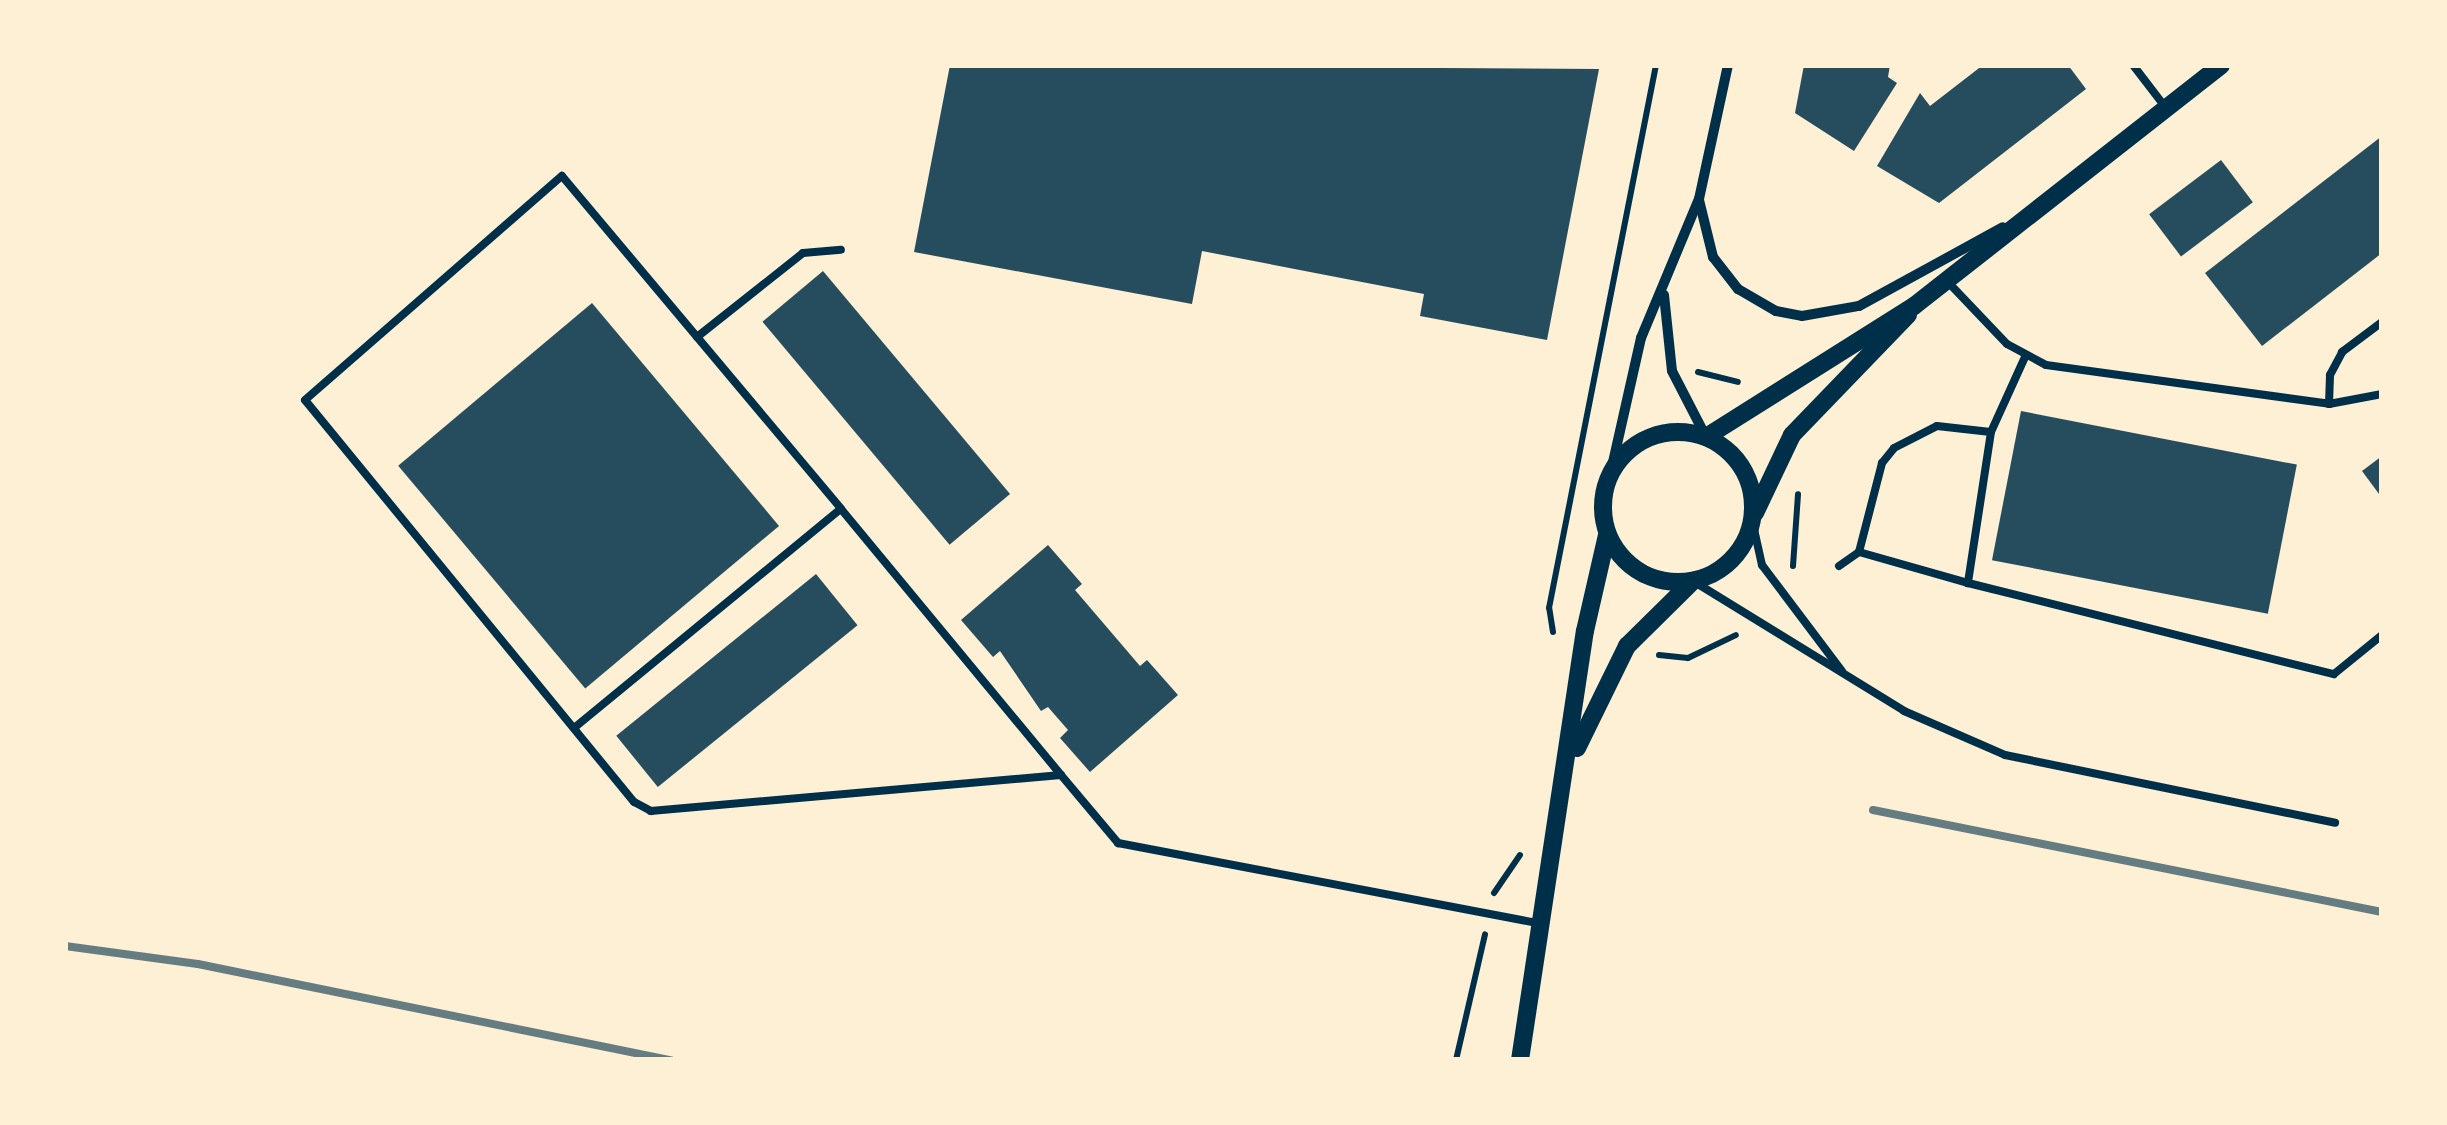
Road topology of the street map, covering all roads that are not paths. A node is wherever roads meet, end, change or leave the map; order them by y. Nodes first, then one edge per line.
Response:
1 (1728, 65) edge
2 (2133, 65) edge
3 (2221, 65) edge
4 (2166, 108) junction
5 (1699, 199) junction
6 (2026, 214) junction
7 (842, 250) dead end
8 (1946, 280) junction
9 (1664, 289) junction
10 (1914, 306) junction
11 (2382, 322) edge
12 (697, 337) junction
13 (2025, 357) junction
14 (2382, 394) edge
15 (2330, 404) junction
16 (1990, 432) junction
17 (1706, 438) junction
18 (1612, 471) junction
19 (841, 509) junction
20 (1752, 520) junction
21 (1607, 534) junction
22 (1859, 552) junction
23 (1839, 566) dead end
24 (1693, 581) junction
25 (1968, 583) junction
26 (2382, 635) edge
27 (1842, 671) junction
28 (574, 728) junction
29 (1570, 762) junction
30 (1062, 774) junction
31 (2335, 823) dead end
32 (1542, 923) junction
33 (1520, 1060) edge

1 - 5 street
2 - 4 lane
3 - 4 street
4 - 6 street
5 - 6 street
5 - 9 street
6 - 8 street
7 - 12 lane
8 - 10 street
8 - 13 lane
9 - 17 street
9 - 18 street
10 - 17 street
10 - 20 street
11 - 15 lane
12 - 19 lane
12 - 28 lane
13 - 15 lane
13 - 16 lane
14 - 15 lane
16 - 22 lane
16 - 25 lane
17 - 18 street
17 - 20 street
18 - 21 street
19 - 28 lane
19 - 30 lane
20 - 24 street
20 - 27 lane
21 - 24 street
21 - 29 street
22 - 23 lane
22 - 25 lane
24 - 27 lane
24 - 29 street
25 - 26 lane
27 - 31 lane
28 - 30 lane
29 - 32 street
30 - 32 lane
32 - 33 street

